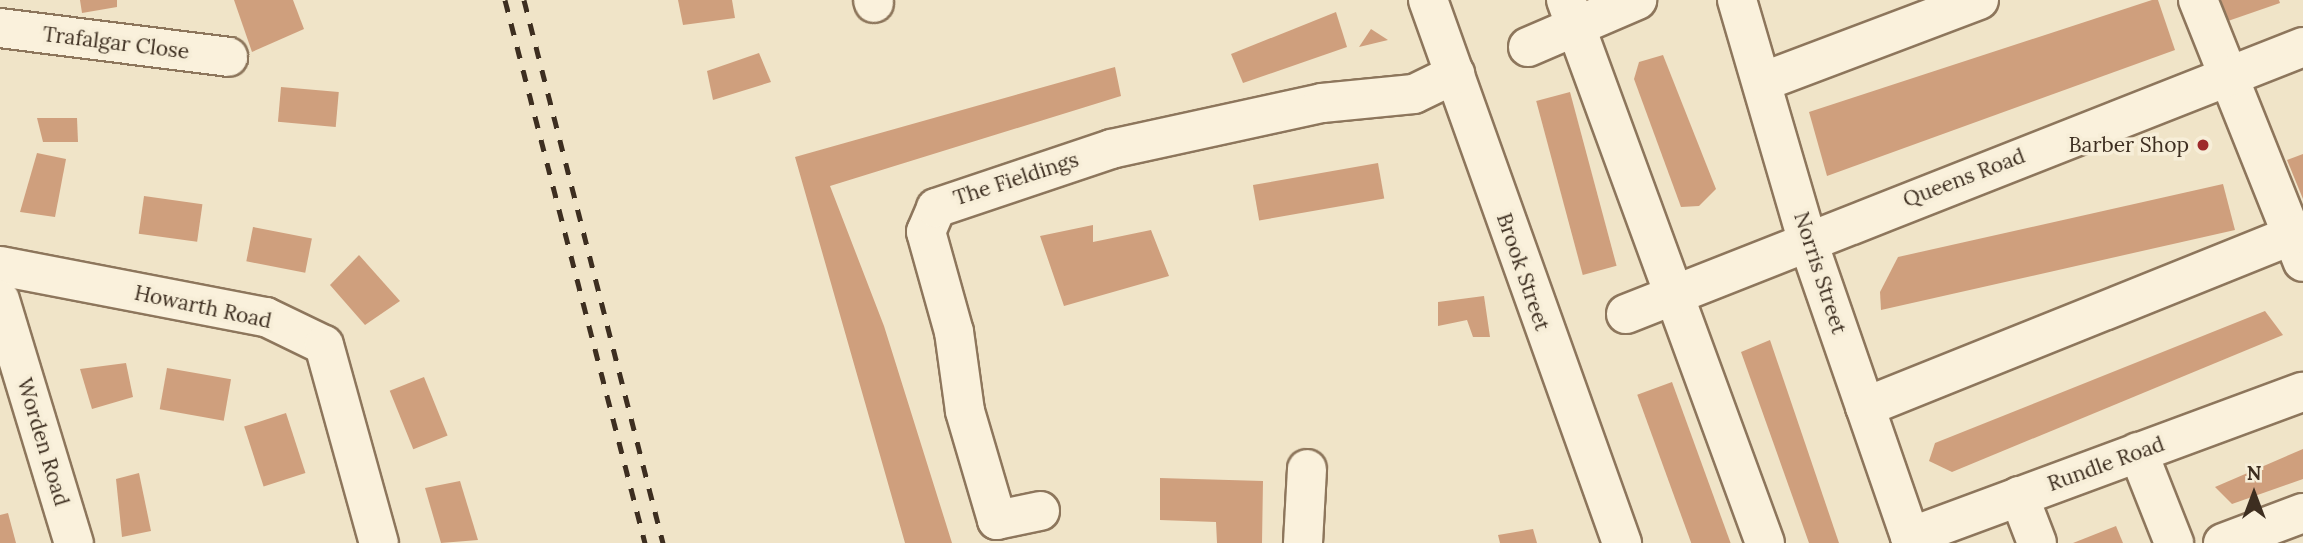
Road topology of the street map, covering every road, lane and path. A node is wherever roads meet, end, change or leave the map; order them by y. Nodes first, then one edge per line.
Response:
1 (1428, 0) edge
2 (1637, 0) edge
3 (1737, 0) edge
4 (1979, 0) edge
5 (2198, 0) edge
6 (1571, 13) edge
7 (1, 35) edge
8 (1528, 47) dead end
9 (2303, 47) edge
10 (228, 57) dead end
11 (1455, 74) junction
12 (2229, 75) junction
13 (1762, 82) junction
14 (1807, 239) junction
15 (2298, 248) edge
16 (0, 266) edge
17 (1676, 293) junction
18 (0, 300) edge
19 (1626, 314) dead end
20 (2303, 392) edge
21 (1865, 407) junction
22 (2138, 452) junction
23 (1307, 469) dead end
24 (2020, 496) junction
25 (1041, 511) dead end
26 (2303, 513) edge
27 (1911, 540) edge
28 (74, 543) edge
29 (379, 543) edge
30 (1303, 543) edge
31 (1622, 543) edge
32 (1765, 543) edge
33 (2037, 543) edge
34 (2174, 543) edge
35 (2223, 543) edge

1 - 11 street, Brook Street
2 - 6 street
3 - 13 street, Norris Street
4 - 13 street
5 - 12 street
6 - 8 street
6 - 17 street
7 - 10 street, Trafalgar Close
9 - 12 street, Queens Road
11 - 25 street, The Fieldings
11 - 31 street, Brook Street
12 - 14 street, Queens Road
12 - 15 street
13 - 14 street, Norris Street
14 - 17 street, Queens Road
14 - 21 street, Norris Street
15 - 21 street
16 - 29 street, Howarth Road
17 - 19 street, Queens Road
17 - 32 street
18 - 28 street, Worden Road
20 - 22 street, Rundle Road
21 - 27 street, Norris Street
22 - 24 street, Rundle Road
22 - 34 street
23 - 30 street
24 - 27 street, Rundle Road
24 - 33 street
26 - 35 street

